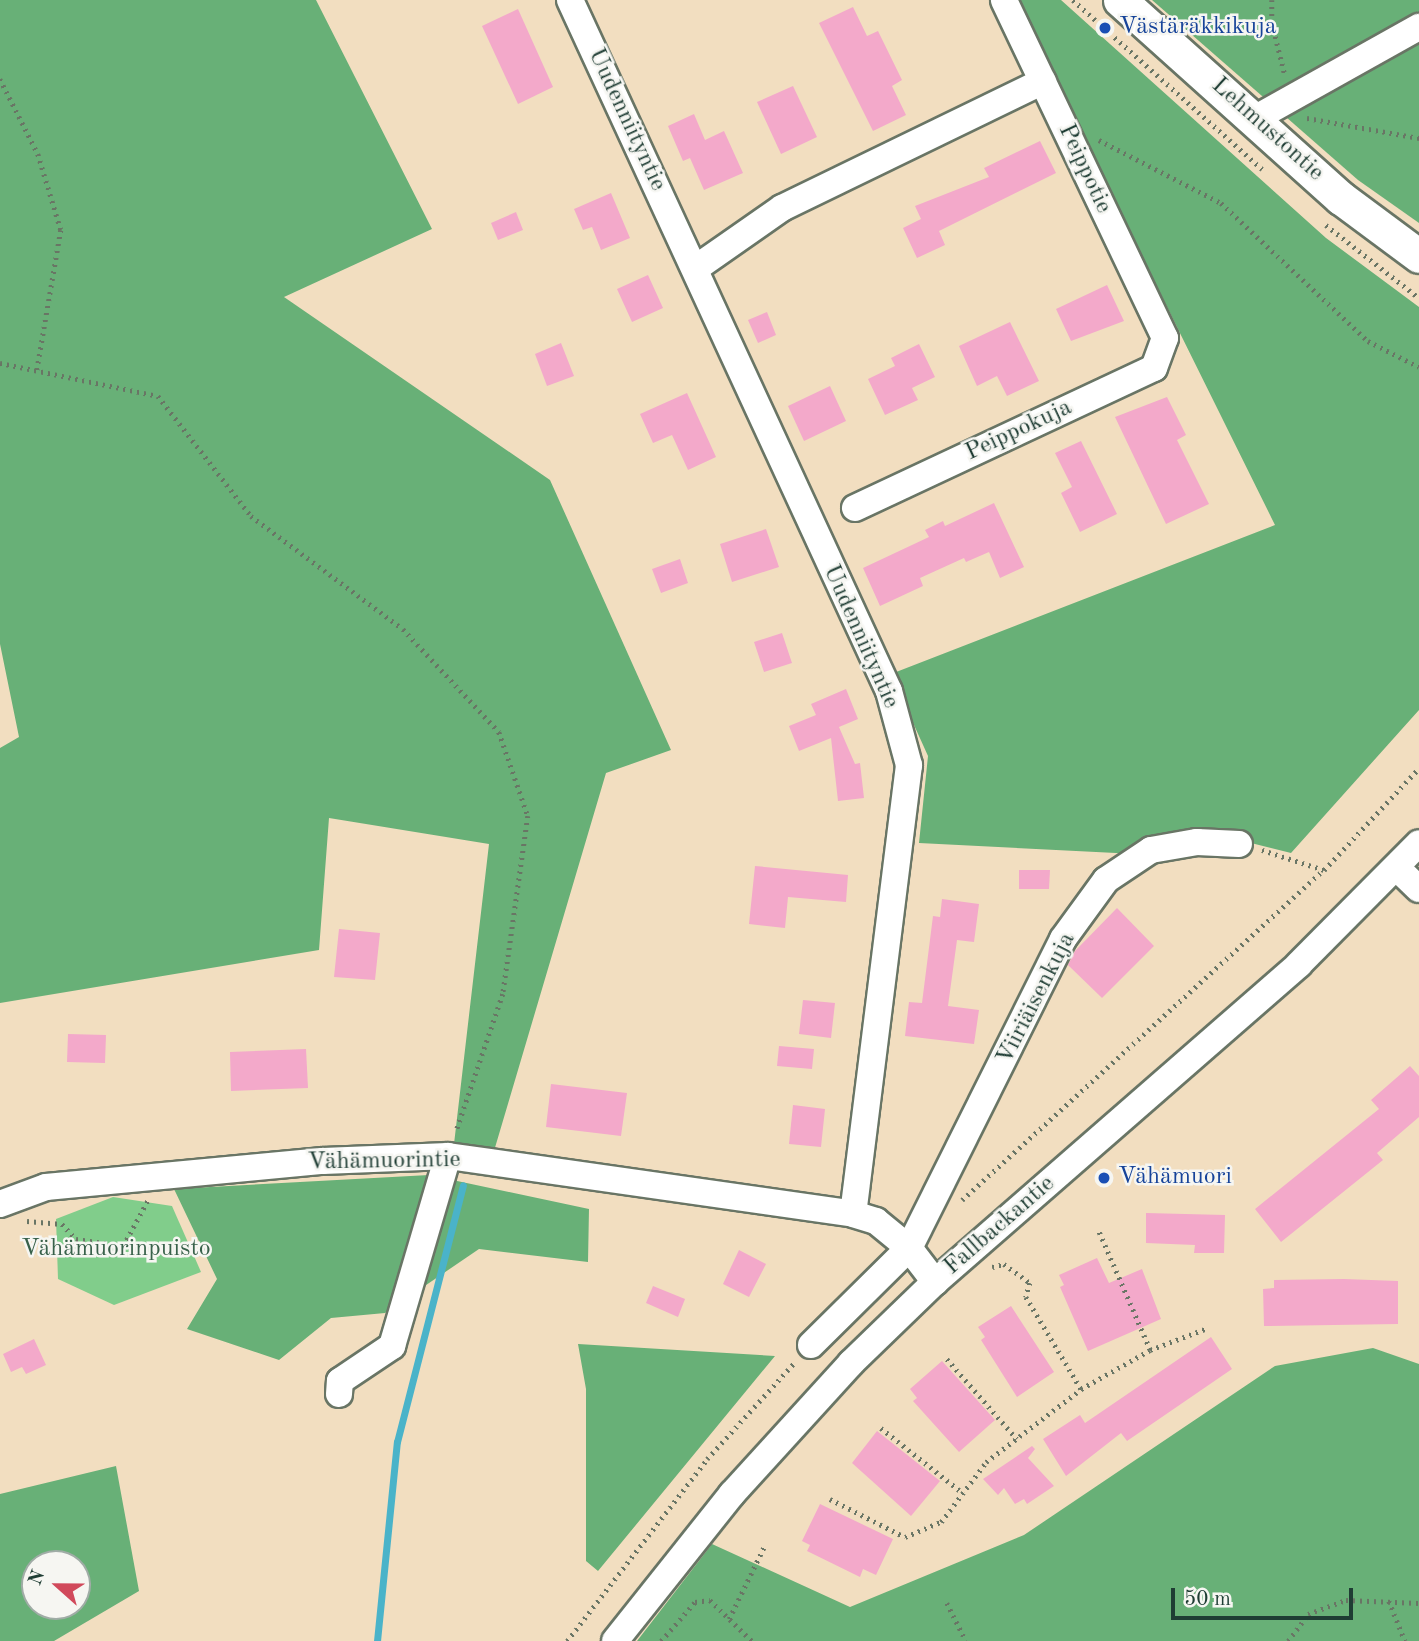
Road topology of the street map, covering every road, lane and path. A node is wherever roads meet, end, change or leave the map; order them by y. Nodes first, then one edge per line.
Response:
1 (570, 0) edge
2 (1004, 0) edge
3 (1120, 0) edge
4 (1272, 0) edge
5 (1419, 27) edge
6 (0, 79) edge
7 (1043, 81) junction
8 (1291, 99) junction
9 (1256, 118) junction
10 (1061, 120) junction
11 (1419, 138) edge
12 (1419, 256) edge
13 (696, 268) junction
14 (1165, 338) joint
15 (0, 363) edge
16 (1419, 367) edge
17 (37, 371) junction
18 (855, 508) dead end
19 (1419, 769) edge
20 (1239, 844) joint
21 (1419, 844) edge
22 (1397, 868) junction
23 (1324, 870) junction
24 (1419, 889) edge
25 (448, 1156) junction
26 (152, 1175) junction
27 (0, 1204) edge
28 (957, 1204) dead end
29 (853, 1214) junction
30 (22, 1220) dead end
31 (1098, 1230) dead end
32 (909, 1248) junction
33 (935, 1282) junction
34 (1030, 1283) dead end
35 (1205, 1329) dead end
36 (811, 1345) joint
37 (1150, 1350) junction
38 (947, 1359) dead end
39 (1080, 1390) junction
40 (339, 1394) dead end
41 (881, 1428) dead end
42 (1017, 1439) junction
43 (963, 1493) junction
44 (831, 1499) dead end
45 (764, 1547) dead end
46 (1390, 1601) junction
47 (947, 1603) dead end
48 (1419, 1603) edge
49 (729, 1619) junction
50 (567, 1641) edge
51 (615, 1641) edge
52 (661, 1641) edge
53 (752, 1641) edge
54 (965, 1641) edge
55 (1288, 1641) edge
56 (1405, 1641) edge

1 - 13 street, Uudenniityntie
2 - 7 street, Peippotie
3 - 9 main road, Lehmustontie
4 - 8 path
5 - 8 street
6 - 17 path
7 - 10 street, Peippotie
7 - 13 street
8 - 9 street
8 - 11 path
9 - 12 main road, Lehmustontie
10 - 14 street, Peippotie
10 - 16 path
13 - 29 street, Uudenniityntie
14 - 18 street, Peippokuja
15 - 17 path
17 - 25 path
19 - 23 path
20 - 23 path
20 - 32 street, Viiriäisenkuja
21 - 22 street, Fallbackantie
22 - 24 street
22 - 33 street, Fallbackantie
23 - 28 path
25 - 26 street, Vähämuorintie
25 - 29 street, Vähämuorintie
25 - 40 street
26 - 27 street, Vähämuorintie
26 - 30 path
29 - 32 street
31 - 37 path
32 - 33 street
32 - 36 street, Viiriäisenkuja
33 - 51 street, Fallbackantie
34 - 39 path
35 - 37 path
36 - 50 path
37 - 39 path
38 - 42 path
39 - 42 path
41 - 43 path
42 - 43 path
43 - 44 path
45 - 49 path
46 - 48 path
46 - 55 path
46 - 56 path
47 - 54 path
49 - 52 path
49 - 53 path

